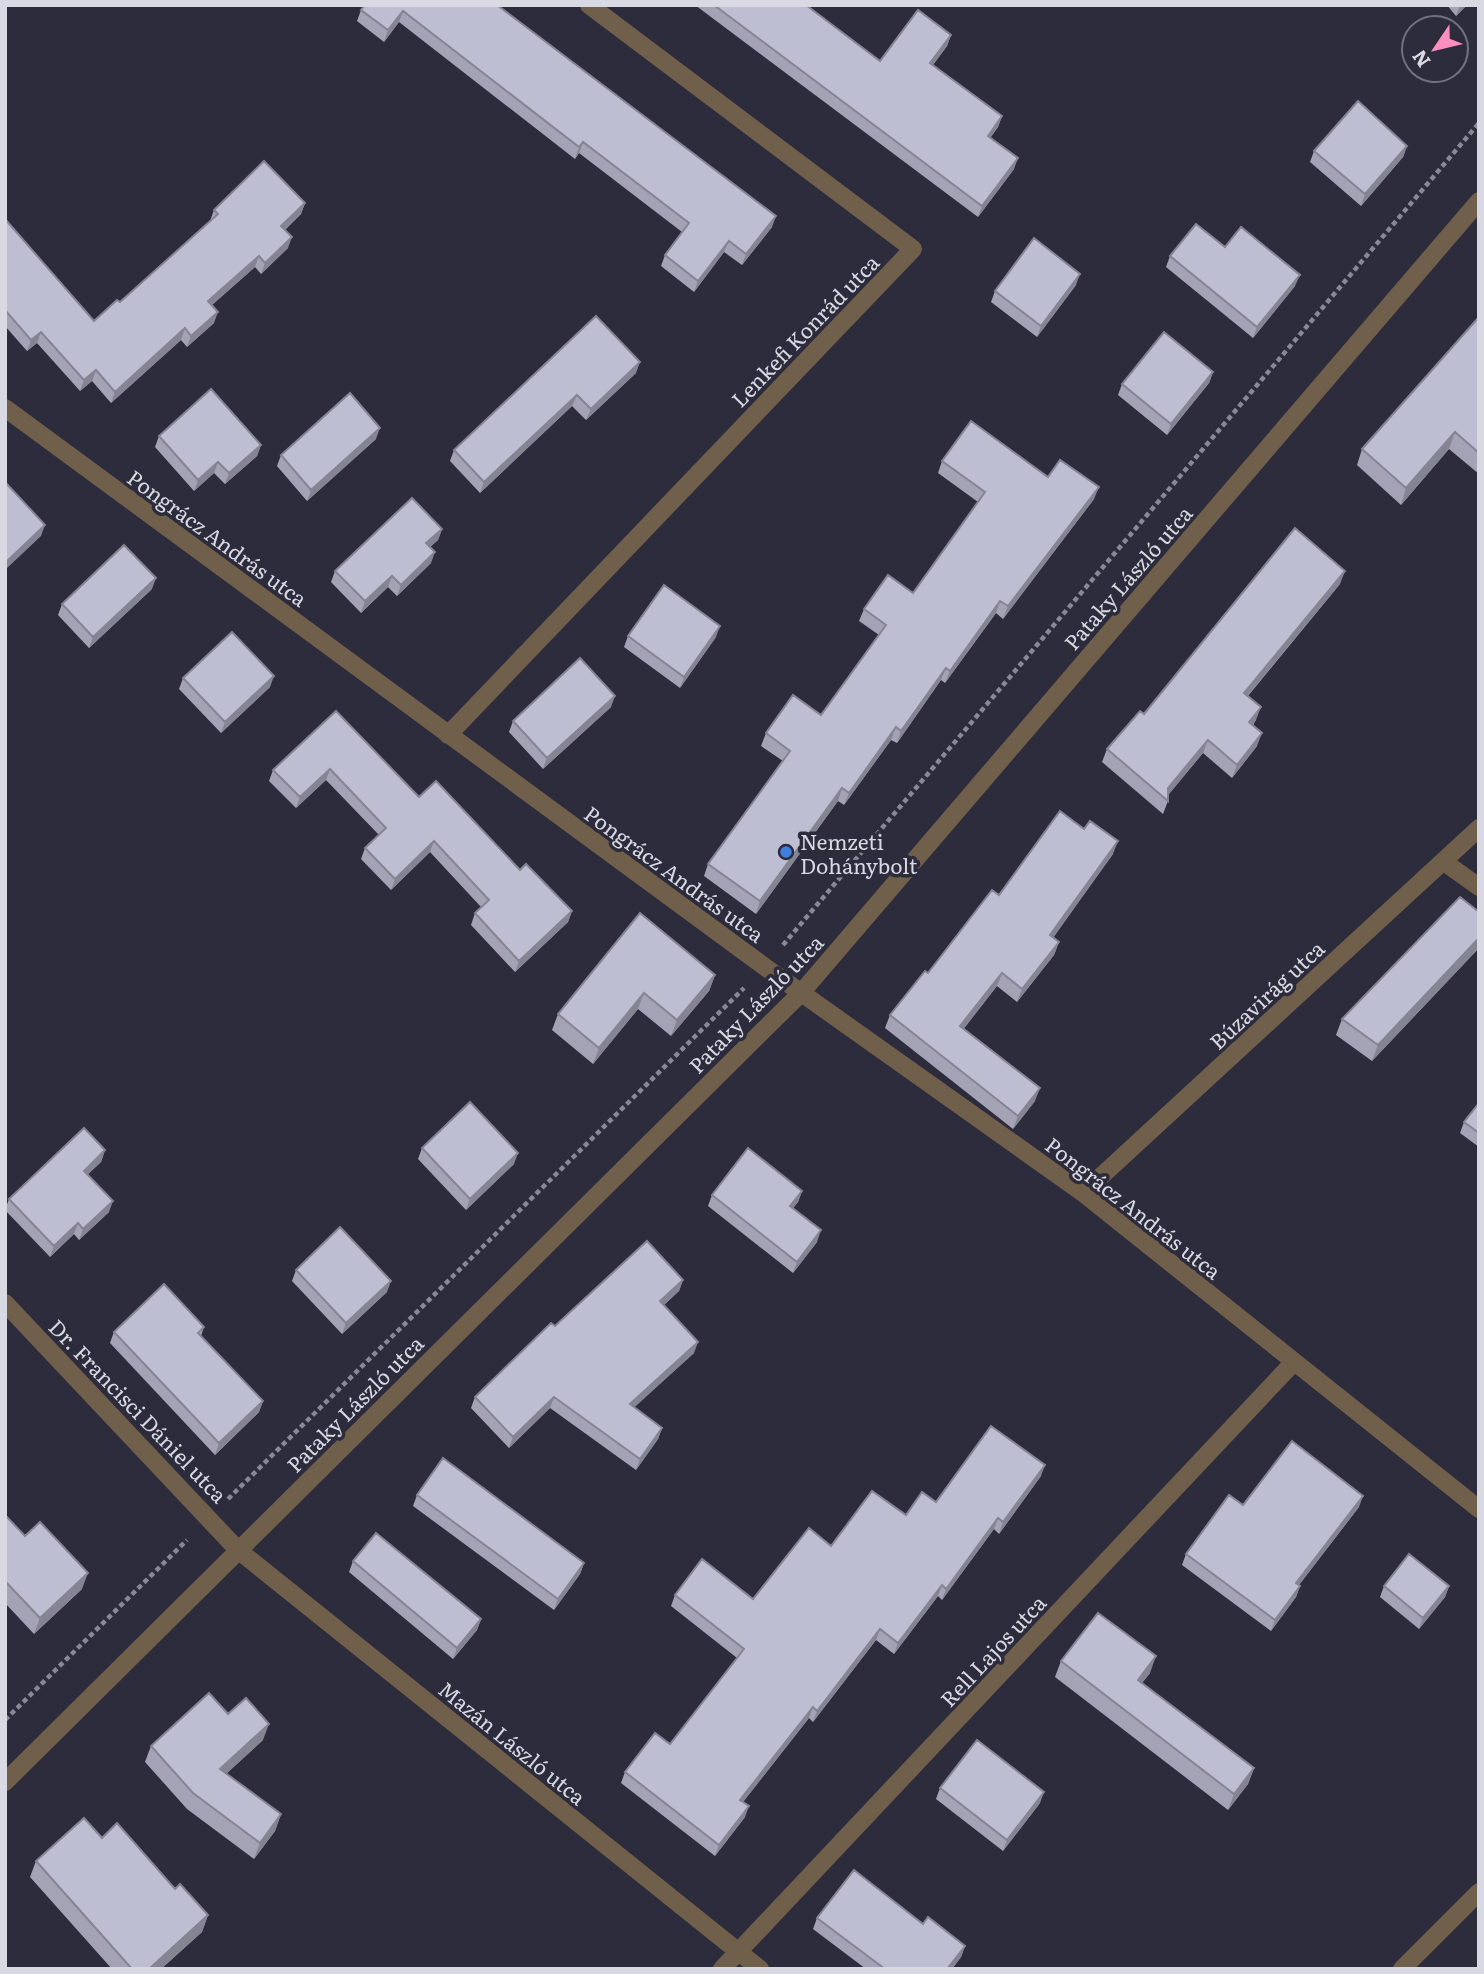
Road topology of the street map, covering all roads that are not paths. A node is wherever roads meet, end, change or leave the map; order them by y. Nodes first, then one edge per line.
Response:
1 (589, 5) edge
2 (1479, 201) edge
3 (5, 408) edge
4 (449, 735) junction
5 (1479, 828) edge
6 (1444, 862) junction
7 (1479, 887) edge
8 (801, 993) junction
9 (1083, 1193) junction
10 (5, 1303) edge
11 (1294, 1362) junction
12 (1479, 1509) edge
13 (238, 1550) junction
14 (5, 1782) edge
15 (1479, 1892) edge
16 (739, 1954) junction
17 (722, 1969) edge
18 (760, 1969) edge
19 (1402, 1969) edge

1 - 4 street, Lenkefi Konrád utca
2 - 8 street, Pataky László utca
3 - 4 street, Pongrácz András utca
4 - 8 street, Pongrácz András utca
5 - 6 street, Búzavirág utca
6 - 7 street
6 - 9 street, Búzavirág utca
8 - 9 street, Pongrácz András utca
8 - 13 street, Pataky László utca
9 - 11 street, Pongrácz András utca
10 - 13 street, Dr. Francisci Dániel utca
11 - 12 street, Pongrácz András utca
11 - 16 street, Rell Lajos utca
13 - 14 street, Pataky László utca
13 - 16 street, Mazán László utca
15 - 19 street
16 - 17 street, Rell Lajos utca
16 - 18 street, Mazán László utca

